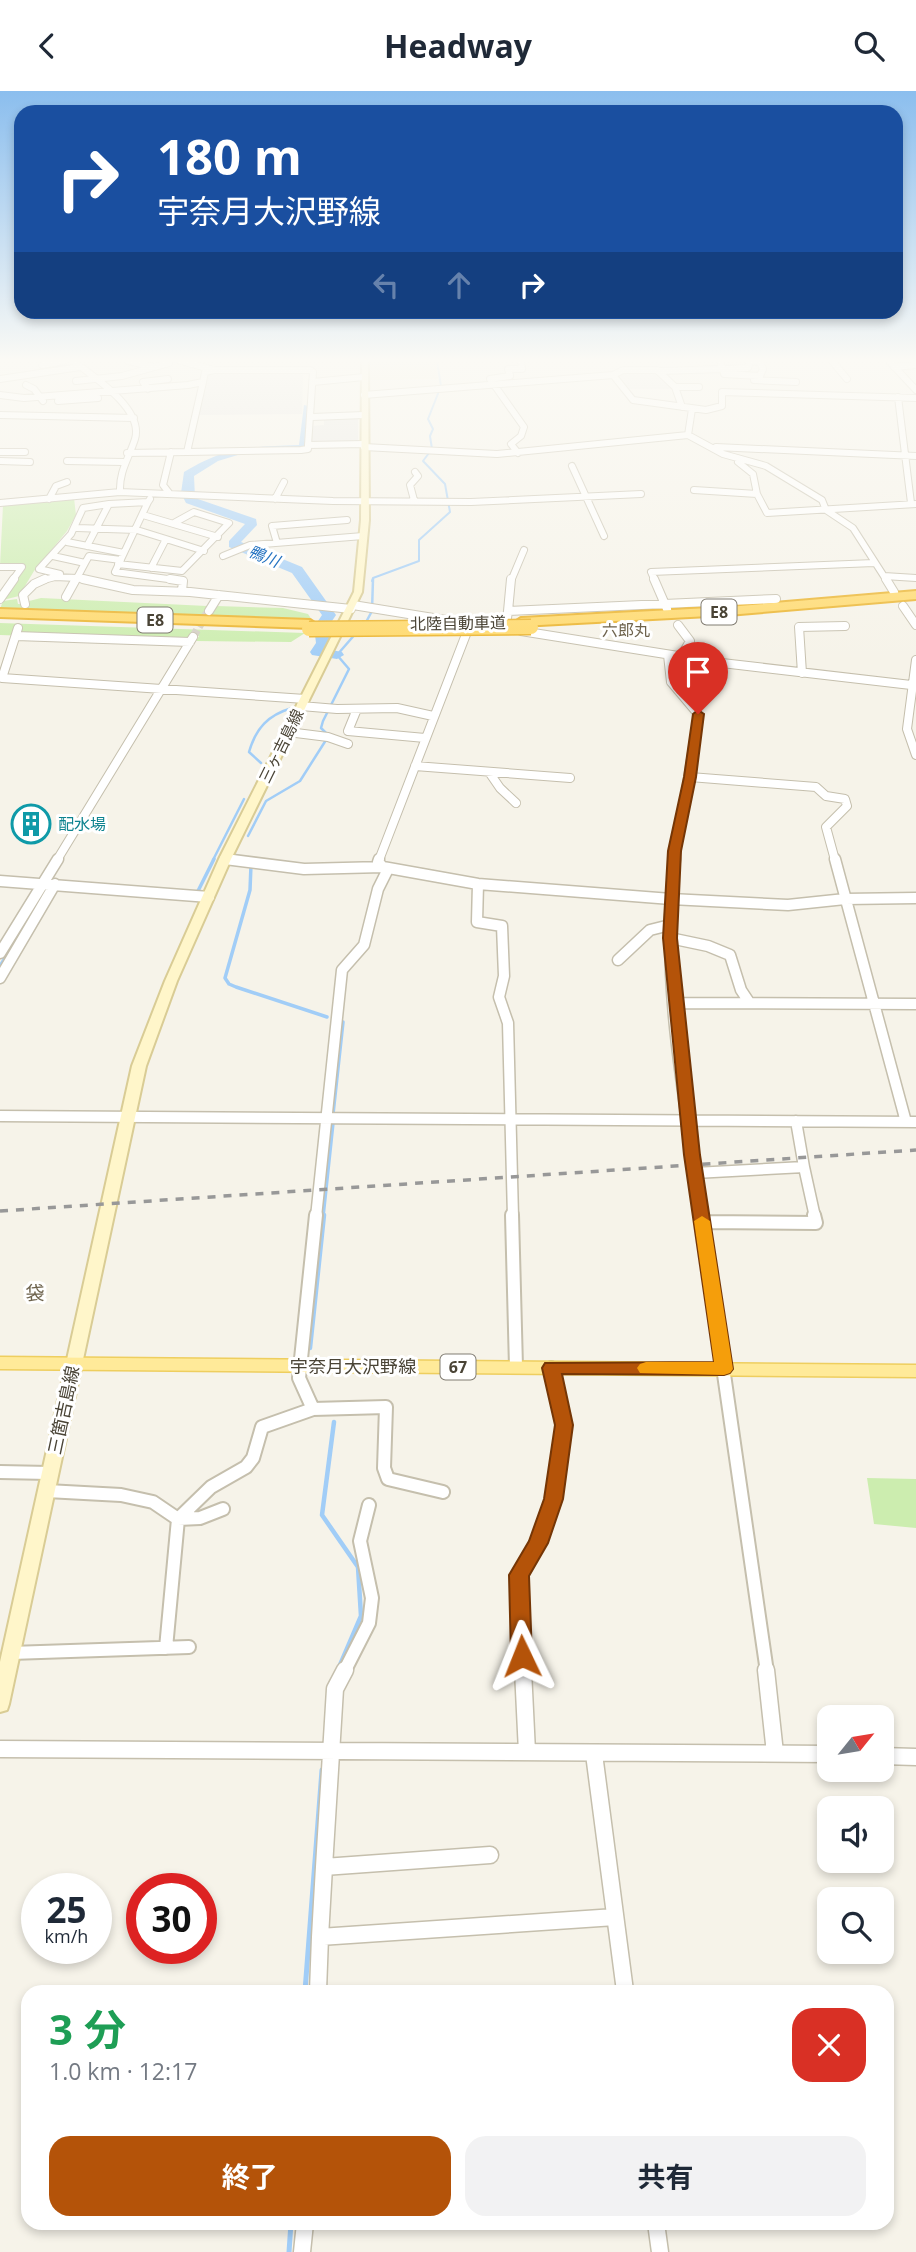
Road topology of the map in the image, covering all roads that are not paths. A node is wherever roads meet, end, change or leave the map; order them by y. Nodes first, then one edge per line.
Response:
1 (86, 461) edge
2 (25, 462) edge
3 (30, 462) dead end
4 (117, 462) edge
5 (123, 462) joint
6 (170, 462) edge
7 (364, 462) edge
8 (735, 462) edge
9 (751, 462) edge
10 (906, 462) edge
11 (572, 466) dead end
12 (82, 469) dead end
13 (415, 472) dead end
14 (66, 482) dead end
15 (284, 482) dead end
16 (694, 490) dead end
17 (120, 492) junction
18 (23, 493) dead end
19 (153, 493) junction
20 (170, 494) junction
21 (641, 494) dead end
22 (757, 494) junction
23 (588, 496) junction
24 (49, 499) junction
25 (275, 499) junction
26 (22, 501) junction
27 (365, 501) junction
28 (414, 501) junction
29 (148, 502) junction
30 (0, 503) edge
31 (109, 504) junction
32 (914, 504) edge
33 (319, 507) junction
34 (826, 510) junction
35 (143, 515) junction
36 (347, 520) dead end
37 (322, 522) junction
38 (174, 523) junction
39 (77, 528) junction
40 (96, 529) junction
41 (136, 530) junction
42 (363, 536) junction
43 (604, 536) dead end
44 (218, 537) junction
45 (166, 539) junction
46 (67, 542) junction
47 (277, 543) junction
48 (88, 546) junction
49 (524, 550) dead end
50 (204, 551) junction
51 (223, 556) dead end
52 (52, 557) junction
53 (85, 563) junction
54 (120, 563) junction
55 (874, 563) junction
56 (0, 567) edge
57 (151, 568) junction
58 (60, 575) junction
59 (884, 576) junction
60 (916, 577) edge
61 (77, 578) junction
62 (108, 584) junction
63 (181, 591) junction
64 (894, 592) dead end
65 (219, 595) junction
66 (916, 595) edge
67 (65, 597) dead end
68 (776, 599) dead end
69 (0, 600) edge
70 (910, 603) edge
71 (25, 604) dead end
72 (352, 607) junction
73 (667, 607) junction
74 (209, 611) tunnel mouth
75 (0, 613) edge
76 (0, 619) edge
77 (470, 624) junction
78 (526, 624) junction
79 (678, 625) dead end
80 (916, 625) edge
81 (845, 626) dead end
82 (310, 627) junction
83 (17, 628) junction
84 (668, 655) junction
85 (681, 657) junction
86 (916, 660) edge
87 (802, 673) junction
88 (911, 685) junction
89 (163, 688) junction
90 (303, 702) junction
91 (357, 709) junction
92 (433, 716) junction
93 (288, 732) junction
94 (912, 733) edge
95 (425, 738) junction
96 (348, 744) dead end
97 (916, 755) edge
98 (415, 766) junction
99 (489, 772) junction
100 (690, 777) junction
101 (570, 778) dead end
102 (516, 803) dead end
103 (225, 859) junction
104 (383, 867) junction
105 (42, 883) junction
106 (1, 884) edge
107 (55, 884) junction
108 (478, 884) junction
109 (209, 897) junction
110 (916, 898) edge
111 (671, 899) junction
112 (845, 899) junction
113 (670, 925) junction
114 (670, 938) junction
115 (0, 953) edge
116 (618, 960) dead end
117 (0, 978) edge
118 (749, 1002) junction
119 (676, 1003) junction
120 (874, 1003) junction
121 (916, 1004) edge
122 (0, 1116) edge
123 (127, 1117) junction
124 (326, 1119) junction
125 (510, 1119) junction
126 (688, 1119) junction
127 (796, 1121) junction
128 (911, 1122) edge
129 (804, 1167) junction
130 (695, 1173) junction
131 (702, 1222) junction
132 (0, 1363) edge
133 (73, 1363) junction
134 (301, 1366) junction
135 (516, 1367) junction
136 (551, 1368) junction
137 (724, 1369) junction
138 (916, 1371) edge
139 (315, 1409) junction
140 (0, 1472) edge
141 (49, 1473) junction
142 (47, 1491) junction
143 (443, 1492) dead end
144 (369, 1506) dead end
145 (223, 1509) dead end
146 (178, 1519) junction
147 (188, 1647) dead end
148 (166, 1648) junction
149 (11, 1653) junction
150 (0, 1704) edge
151 (0, 1749) edge
152 (329, 1752) junction
153 (527, 1752) junction
154 (775, 1753) junction
155 (594, 1754) junction
156 (817, 1754) edge
157 (894, 1756) edge
158 (916, 1757) edge
159 (490, 1856) dead end
160 (324, 1867) junction
161 (615, 1917) junction
162 (320, 1937) junction
163 (317, 1985) edge
164 (624, 1985) edge
165 (304, 2230) edge
166 (657, 2230) edge
167 (302, 2252) edge
168 (660, 2252) edge

1 - 12 street
2 - 3 street
4 - 5 street
5 - 17 street
6 - 20 street
7 - 27 main road, 三ヶ吉島線
8 - 22 street
9 - 34 street
10 - 32 street
11 - 23 street
13 - 28 street
14 - 24 street
15 - 25 street
16 - 22 street
17 - 19 street
17 - 24 street
18 - 26 street
19 - 20 street
19 - 29 street
20 - 25 street
21 - 23 street
22 - 34 street
23 - 28 street
23 - 43 street
24 - 26 street
25 - 33 street
26 - 30 street
27 - 28 street
27 - 33 street
27 - 42 main road, 三ヶ吉島線
29 - 31 street
29 - 35 street
31 - 39 street
31 - 40 street
32 - 34 street
33 - 37 street
34 - 55 street
35 - 38 street
35 - 41 street
36 - 37 street
37 - 47 street
38 - 44 street
38 - 44 street
39 - 40 street
39 - 46 street
40 - 41 street
40 - 48 street
41 - 45 street
41 - 54 street
42 - 47 street
42 - 72 main road, 三ヶ吉島線
44 - 50 street
45 - 50 street
45 - 57 street
46 - 48 street
46 - 52 street
47 - 51 street
48 - 54 street
49 - 73 street
50 - 57 street
52 - 53 street
52 - 58 street
53 - 54 street
53 - 61 street
54 - 57 street
54 - 62 street
54 - 63 street
55 - 59 street
55 - 73 street
56 - 69 street
58 - 61 street
58 - 71 street
59 - 60 street
59 - 64 street
61 - 62 street
61 - 67 street
62 - 63 street
63 - 65 street
65 - 72 street
65 - 74 street
66 - 78 highway, 北陸自動車道 / E8
68 - 73 street
70 - 78 highway, 北陸自動車道 / E8
70 - 80 street
72 - 77 street
72 - 90 main road, 三ヶ吉島線
75 - 82 highway, 北陸自動車道 / E8
76 - 83 highway, 北陸自動車道
77 - 84 street
77 - 92 street
78 - 82 highway, 北陸自動車道 / E8, bridge
79 - 85 street
81 - 87 street
82 - 83 highway, 北陸自動車道 / E8
83 - 89 street
83 - 89 street
84 - 85 street
84 - 100 street
85 - 87 street
86 - 88 street
87 - 88 street
88 - 94 street
89 - 90 street
89 - 105 street
90 - 91 street
90 - 93 main road, 三ヶ吉島線
91 - 92 street
91 - 95 street
92 - 95 street
93 - 96 street
93 - 103 main road, 三ヶ吉島線
94 - 97 street
95 - 98 street
98 - 99 street
98 - 104 street
99 - 101 street
99 - 102 street
100 - 111 street
100 - 112 street
103 - 104 street
103 - 109 main road, 三ヶ吉島線
104 - 108 street
104 - 124 street
105 - 106 street
105 - 107 street
105 - 115 street
107 - 109 street
107 - 117 street
108 - 111 street
108 - 125 street
109 - 123 main road, 三ヶ吉島線
110 - 112 street
111 - 112 street
111 - 113 street
112 - 120 street
113 - 114 street
113 - 116 street
114 - 118 street
114 - 119 street
118 - 119 street
118 - 120 street
119 - 126 street
120 - 121 street
120 - 128 street
122 - 123 street
123 - 124 street
123 - 133 main road, 三箇吉島線
124 - 125 street
124 - 134 street
125 - 126 street
125 - 135 street
126 - 127 street
126 - 130 street
127 - 128 street
127 - 129 street
129 - 130 street
129 - 131 street
130 - 131 street
131 - 137 street
132 - 133 main road, 宇奈月大沢野線 / 67
133 - 134 main road, 宇奈月大沢野線 / 67
133 - 141 main road, 三箇吉島線
134 - 135 main road, 宇奈月大沢野線 / 67
134 - 139 street
135 - 136 main road, 宇奈月大沢野線 / 67
136 - 137 main road, 宇奈月大沢野線 / 67
136 - 153 street
137 - 138 main road, 宇奈月大沢野線 / 67
137 - 154 street
139 - 143 street
139 - 146 street
140 - 141 street
141 - 142 main road, 三箇吉島線
142 - 146 street
142 - 149 main road, 三箇吉島線
144 - 152 street
145 - 146 street
146 - 148 street
147 - 148 street
148 - 149 street
149 - 150 main road, 三箇吉島線
151 - 152 street
152 - 153 street
152 - 160 street
153 - 155 street
154 - 155 street
154 - 156 street
155 - 161 street
157 - 158 street
159 - 160 street
160 - 162 street
161 - 162 street
161 - 164 street
162 - 163 street
165 - 167 street
166 - 168 street

